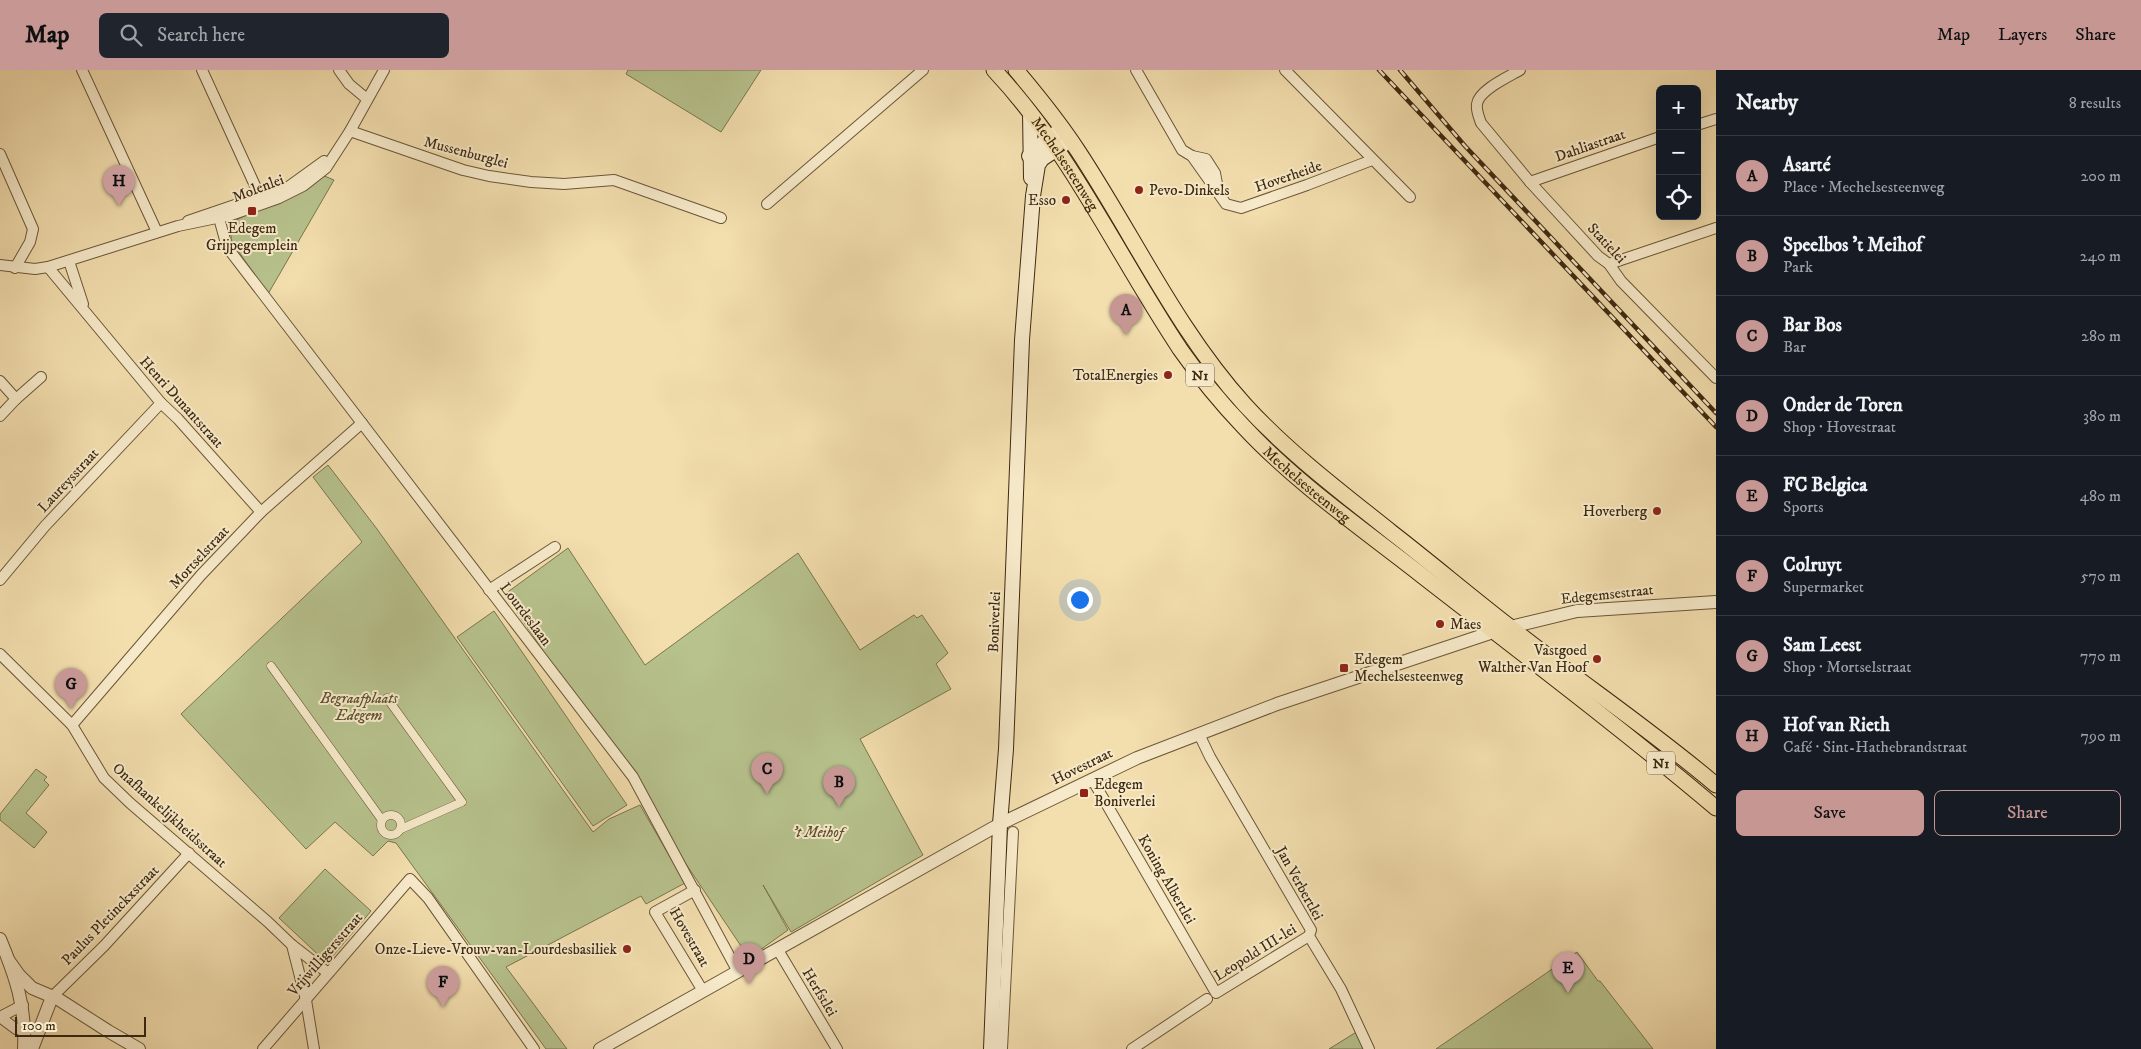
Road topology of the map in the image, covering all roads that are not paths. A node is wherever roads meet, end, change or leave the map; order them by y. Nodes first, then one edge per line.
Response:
1 (82, 70) edge
2 (202, 70) edge
3 (339, 70) edge
4 (384, 70) edge
5 (923, 70) edge
6 (994, 70) edge
7 (1016, 70) edge
8 (1136, 70) edge
9 (1285, 70) edge
10 (1520, 70) edge
11 (366, 99) junction
12 (1030, 112) junction
13 (1716, 119) edge
14 (1701, 124) edge
15 (350, 131) junction
16 (1067, 135) junction
17 (1656, 138) edge
18 (1053, 143) junction
19 (0, 154) edge
20 (1029, 156) junction
21 (1372, 160) junction
22 (1530, 182) junction
23 (1033, 196) junction
24 (1410, 197) dead end
25 (261, 200) junction
26 (767, 204) dead end
27 (219, 218) junction
28 (722, 218) dead end
29 (178, 226) junction
30 (1716, 228) edge
31 (156, 232) junction
32 (69, 261) junction
33 (1609, 264) junction
34 (0, 265) edge
35 (48, 267) junction
36 (15, 268) junction
37 (84, 310) junction
38 (41, 377) dead end
39 (1716, 378) edge
40 (0, 381) edge
41 (16, 399) junction
42 (161, 403) junction
43 (0, 416) edge
44 (362, 423) junction
45 (261, 512) junction
46 (555, 547) dead end
47 (0, 580) edge
48 (489, 590) junction
49 (1716, 602) edge
50 (1502, 630) junction
51 (0, 654) edge
52 (271, 666) dead end
53 (387, 698) dead end
54 (72, 725) junction
55 (1199, 734) junction
56 (1092, 779) junction
57 (1716, 785) edge
58 (1716, 808) edge
59 (382, 820) junction
60 (1000, 824) junction
61 (401, 829) junction
62 (1013, 832) dead end
63 (189, 853) junction
64 (695, 890) junction
65 (1309, 936) junction
66 (0, 939) edge
67 (292, 945) junction
68 (778, 950) junction
69 (9, 961) junction
70 (738, 972) junction
71 (328, 973) junction
72 (703, 991) junction
73 (1211, 996) junction
74 (52, 997) junction
75 (306, 1000) junction
76 (23, 1005) junction
77 (0, 1017) edge
78 (40, 1029) junction
79 (25, 1030) junction
80 (24, 1049) edge
81 (32, 1049) edge
82 (140, 1049) edge
83 (263, 1049) edge
84 (314, 1049) edge
85 (534, 1049) edge
86 (600, 1049) edge
87 (837, 1049) edge
88 (991, 1049) edge
89 (1002, 1049) edge
90 (1132, 1049) edge
91 (1369, 1049) edge

1 - 31 street
2 - 25 street
3 - 11 street
4 - 11 street
5 - 26 street
6 - 12 main road, Mechelsesteenweg / N1
7 - 16 main road, Mechelsesteenweg / N1
8 - 21 street, Hoverheide
9 - 21 street
10 - 22 street, Statielei
11 - 15 street
12 - 18 main road, Mechelsesteenweg / N1
12 - 20 main road, Boniverlei
13 - 14 street
15 - 25 street
15 - 28 street, Mussenburglei
16 - 18 main road
16 - 50 main road, Mechelsesteenweg / N1
17 - 22 street, Dahliastraat
18 - 20 main road
18 - 23 main road, Boniverlei
18 - 50 main road, Mechelsesteenweg / N1
19 - 36 street
20 - 23 main road, Boniverlei
21 - 24 street
22 - 33 street, Statielei
23 - 60 main road, Boniverlei
25 - 27 street, Molenlei
25 - 29 street
27 - 29 street, Molenlei
27 - 44 street, Lourdeslaan
29 - 31 street
30 - 33 street
31 - 32 street
32 - 35 street
32 - 37 street, Henri Dunantstraat
33 - 39 street, Statielei
34 - 36 street
35 - 36 street
35 - 37 street, Henri Dunantstraat
37 - 42 street, Henri Dunantstraat
38 - 41 street
40 - 41 street
41 - 43 street
42 - 45 street, Henri Dunantstraat
42 - 47 street, Laureysstraat
44 - 45 street, Mortselstraat
44 - 48 street, Lourdeslaan
45 - 54 street, Mortselstraat
46 - 48 street
48 - 64 street, Lourdeslaan
49 - 50 street, Edegemsestraat
50 - 55 street, Hovestraat
50 - 57 main road, Mechelsesteenweg / N1
50 - 58 main road, Mechelsesteenweg / N1
51 - 54 street, Onafhankelijkheidsstraat
52 - 59 street
53 - 61 street
54 - 63 street, Onafhankelijkheidsstraat
55 - 56 street, Hovestraat
55 - 65 street, Jan Verbertlei
56 - 60 street, Hovestraat
56 - 73 street, Koning Albertlei
59 - 61 street
59 - 61 street
60 - 68 street, Hovestraat
60 - 88 main road, Boniverlei
62 - 89 street
63 - 67 street, Onafhankelijkheidsstraat
63 - 74 street, Paulus Pletinckxstraat
64 - 70 street, Lourdeslaan
64 - 72 street, Hovestraat
65 - 73 street, Leopold III-lei
65 - 91 street, Jan Verbertlei
66 - 69 street
67 - 71 street, Onafhankelijkheidsstraat
67 - 75 street
68 - 70 street, Hovestraat
68 - 87 street, Herfstlei
69 - 74 street
69 - 76 street
70 - 72 street, Hovestraat
71 - 75 street, Vrijwilligersstraat
71 - 85 street, Vrijwilligersstraat
72 - 86 street, Hovestraat
73 - 90 street, Leopold III-lei
74 - 76 street
74 - 78 street
74 - 82 street
75 - 83 street, Vrijwilligersstraat
75 - 84 street
76 - 77 street
76 - 79 street
77 - 79 street
78 - 79 street
78 - 81 street
79 - 80 street

